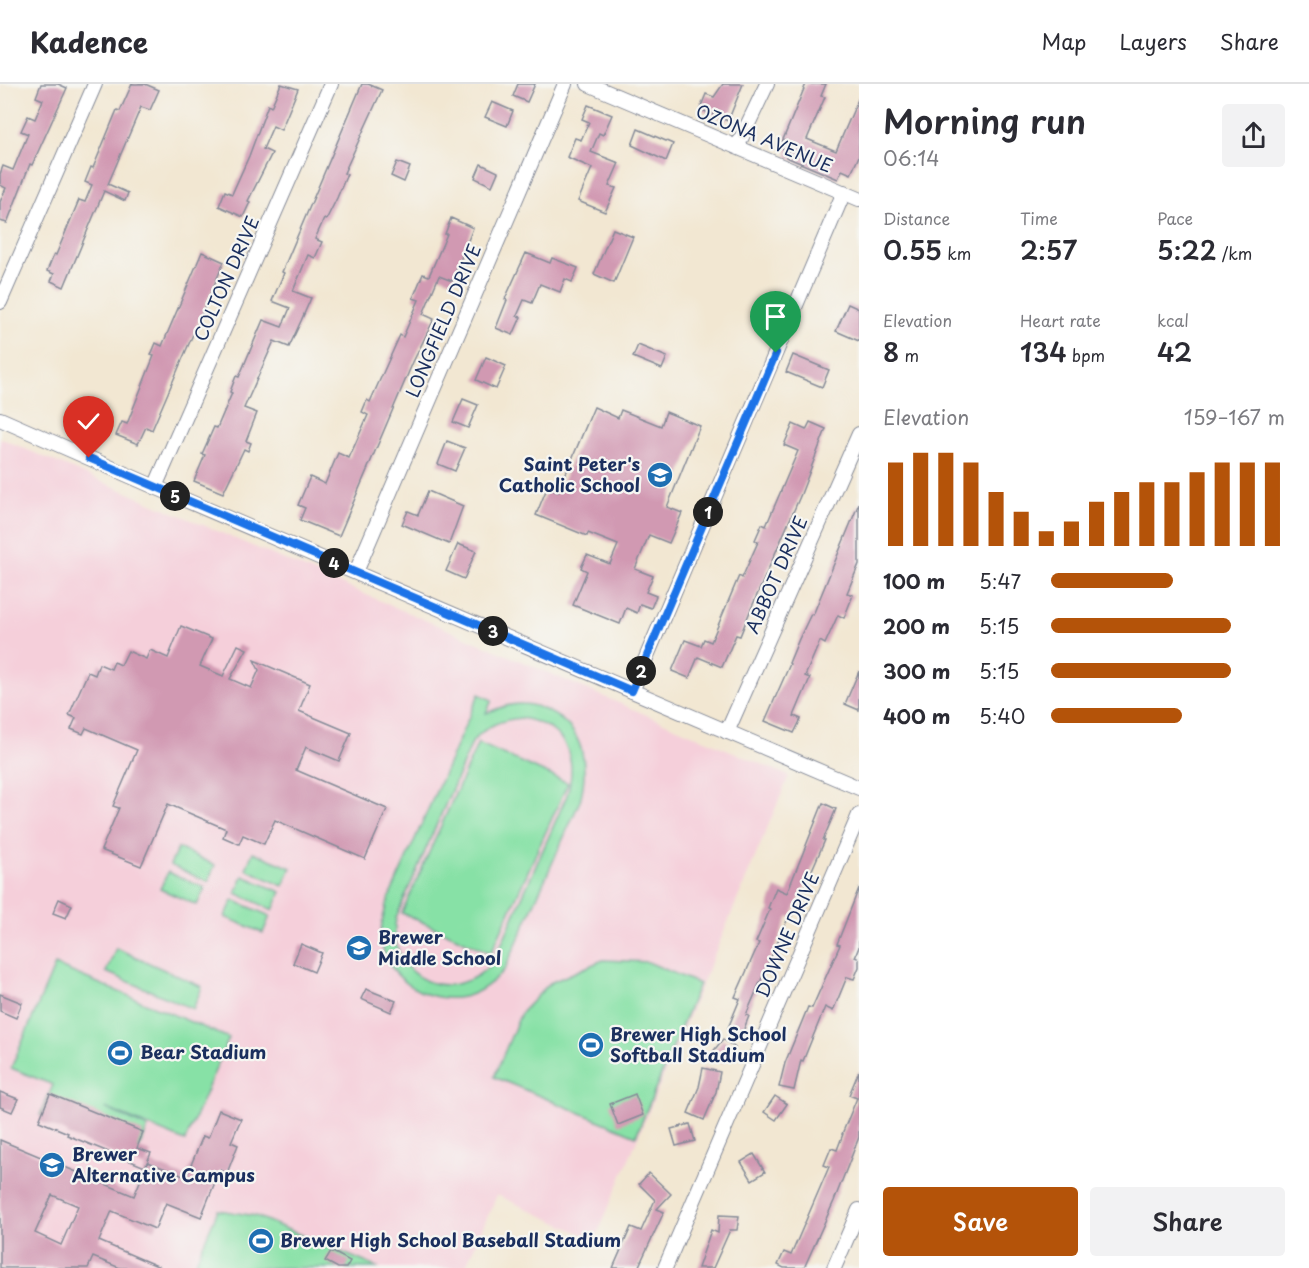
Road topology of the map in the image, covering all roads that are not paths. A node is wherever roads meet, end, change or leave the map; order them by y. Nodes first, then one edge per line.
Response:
1 (95, 84) edge
2 (331, 84) edge
3 (565, 84) edge
4 (588, 84) edge
5 (766, 84) edge
6 (737, 147) junction
7 (844, 192) junction
8 (859, 199) edge
9 (0, 302) edge
10 (0, 419) edge
11 (859, 434) edge
12 (155, 487) junction
13 (356, 572) junction
14 (632, 691) junction
15 (727, 732) junction
16 (859, 788) edge
17 (859, 815) edge
18 (859, 1210) edge
19 (665, 1268) edge
20 (834, 1268) edge

1 - 9 street
2 - 12 street, COLTON DRIVE
3 - 13 street, LONGFIELD DRIVE
4 - 6 street, OZONA AVENUE
5 - 6 street
6 - 7 street, OZONA AVENUE
7 - 8 street, OZONA AVENUE
7 - 14 street
10 - 12 street
11 - 15 street, ABBOT DRIVE
12 - 13 street
13 - 14 street
14 - 15 street
15 - 16 street
17 - 19 street, DOWNE DRIVE
18 - 20 street

